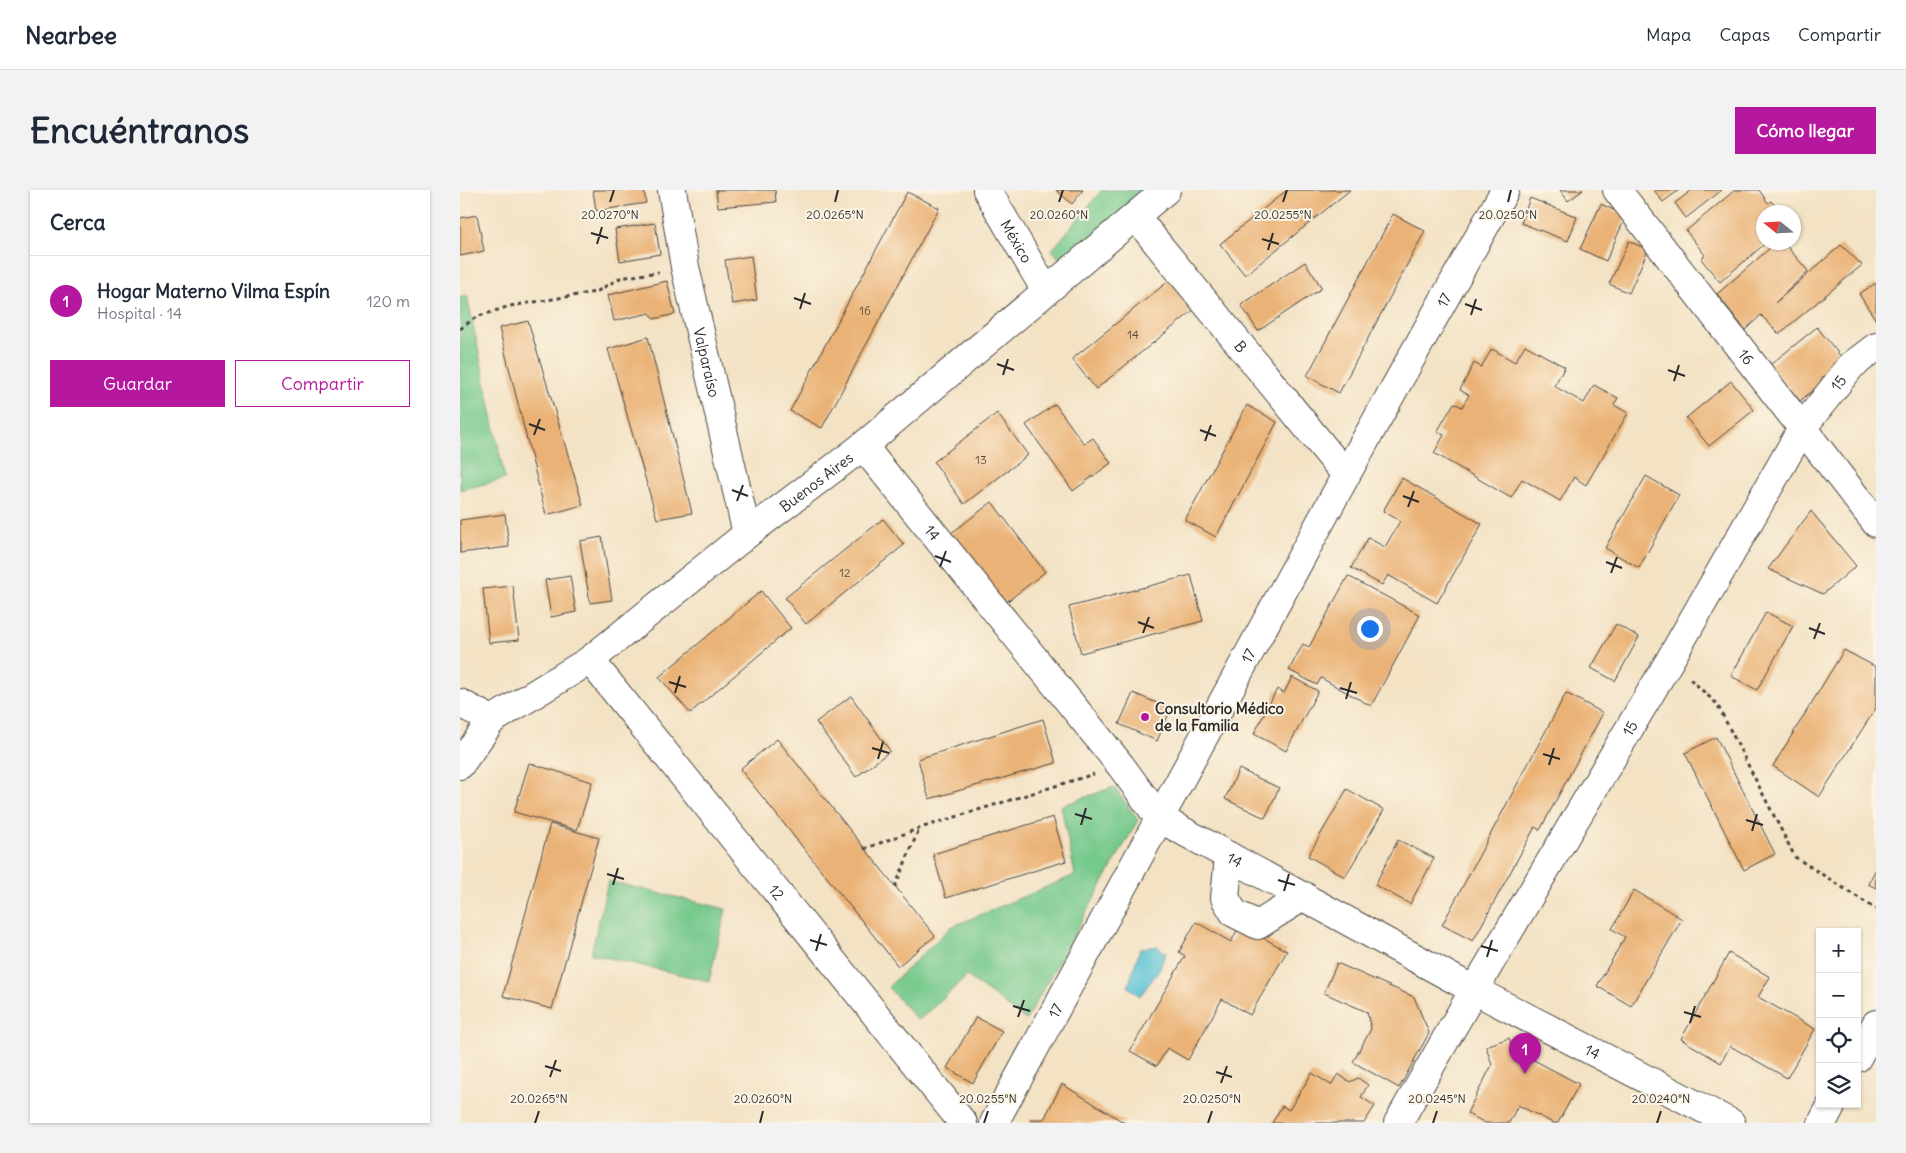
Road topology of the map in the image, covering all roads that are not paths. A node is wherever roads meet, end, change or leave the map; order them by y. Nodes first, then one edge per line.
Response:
1 (672, 190) edge
2 (987, 190) edge
3 (1166, 190) edge
4 (1505, 190) edge
5 (1617, 190) edge
6 (1135, 216) junction
7 (1046, 291) junction
8 (1876, 347) edge
9 (1802, 427) junction
10 (863, 446) junction
11 (1346, 475) junction
12 (1876, 523) edge
13 (747, 534) junction
14 (590, 660) junction
15 (460, 703) edge
16 (492, 720) junction
17 (460, 765) edge
18 (1160, 818) junction
19 (1229, 856) junction
20 (1304, 896) junction
21 (1474, 990) junction
22 (1876, 1024) edge
23 (1861, 1051) edge
24 (1830, 1108) edge
25 (963, 1123) edge
26 (994, 1123) edge
27 (1398, 1123) edge
28 (1731, 1123) edge
29 (1822, 1123) edge

1 - 13 street, Valparaíso
2 - 7 street, México
3 - 6 street, Buenos Aires
4 - 11 street, 17
5 - 9 street, 16
6 - 7 street, Buenos Aires
6 - 11 street, B
7 - 10 street, Buenos Aires
8 - 9 street, 15
9 - 12 street, 16
9 - 21 street, 15
10 - 13 street, Buenos Aires
10 - 18 street, 14
11 - 18 street, 17
13 - 14 street, Buenos Aires
14 - 16 street, Buenos Aires
14 - 25 street, 12
15 - 16 street
16 - 17 street, Buenos Aires
18 - 19 street, 14
18 - 26 street, 17
19 - 20 street, 14
19 - 20 street
20 - 21 street, 14
21 - 27 street, 15
21 - 28 street, 14
22 - 23 street
24 - 29 street

